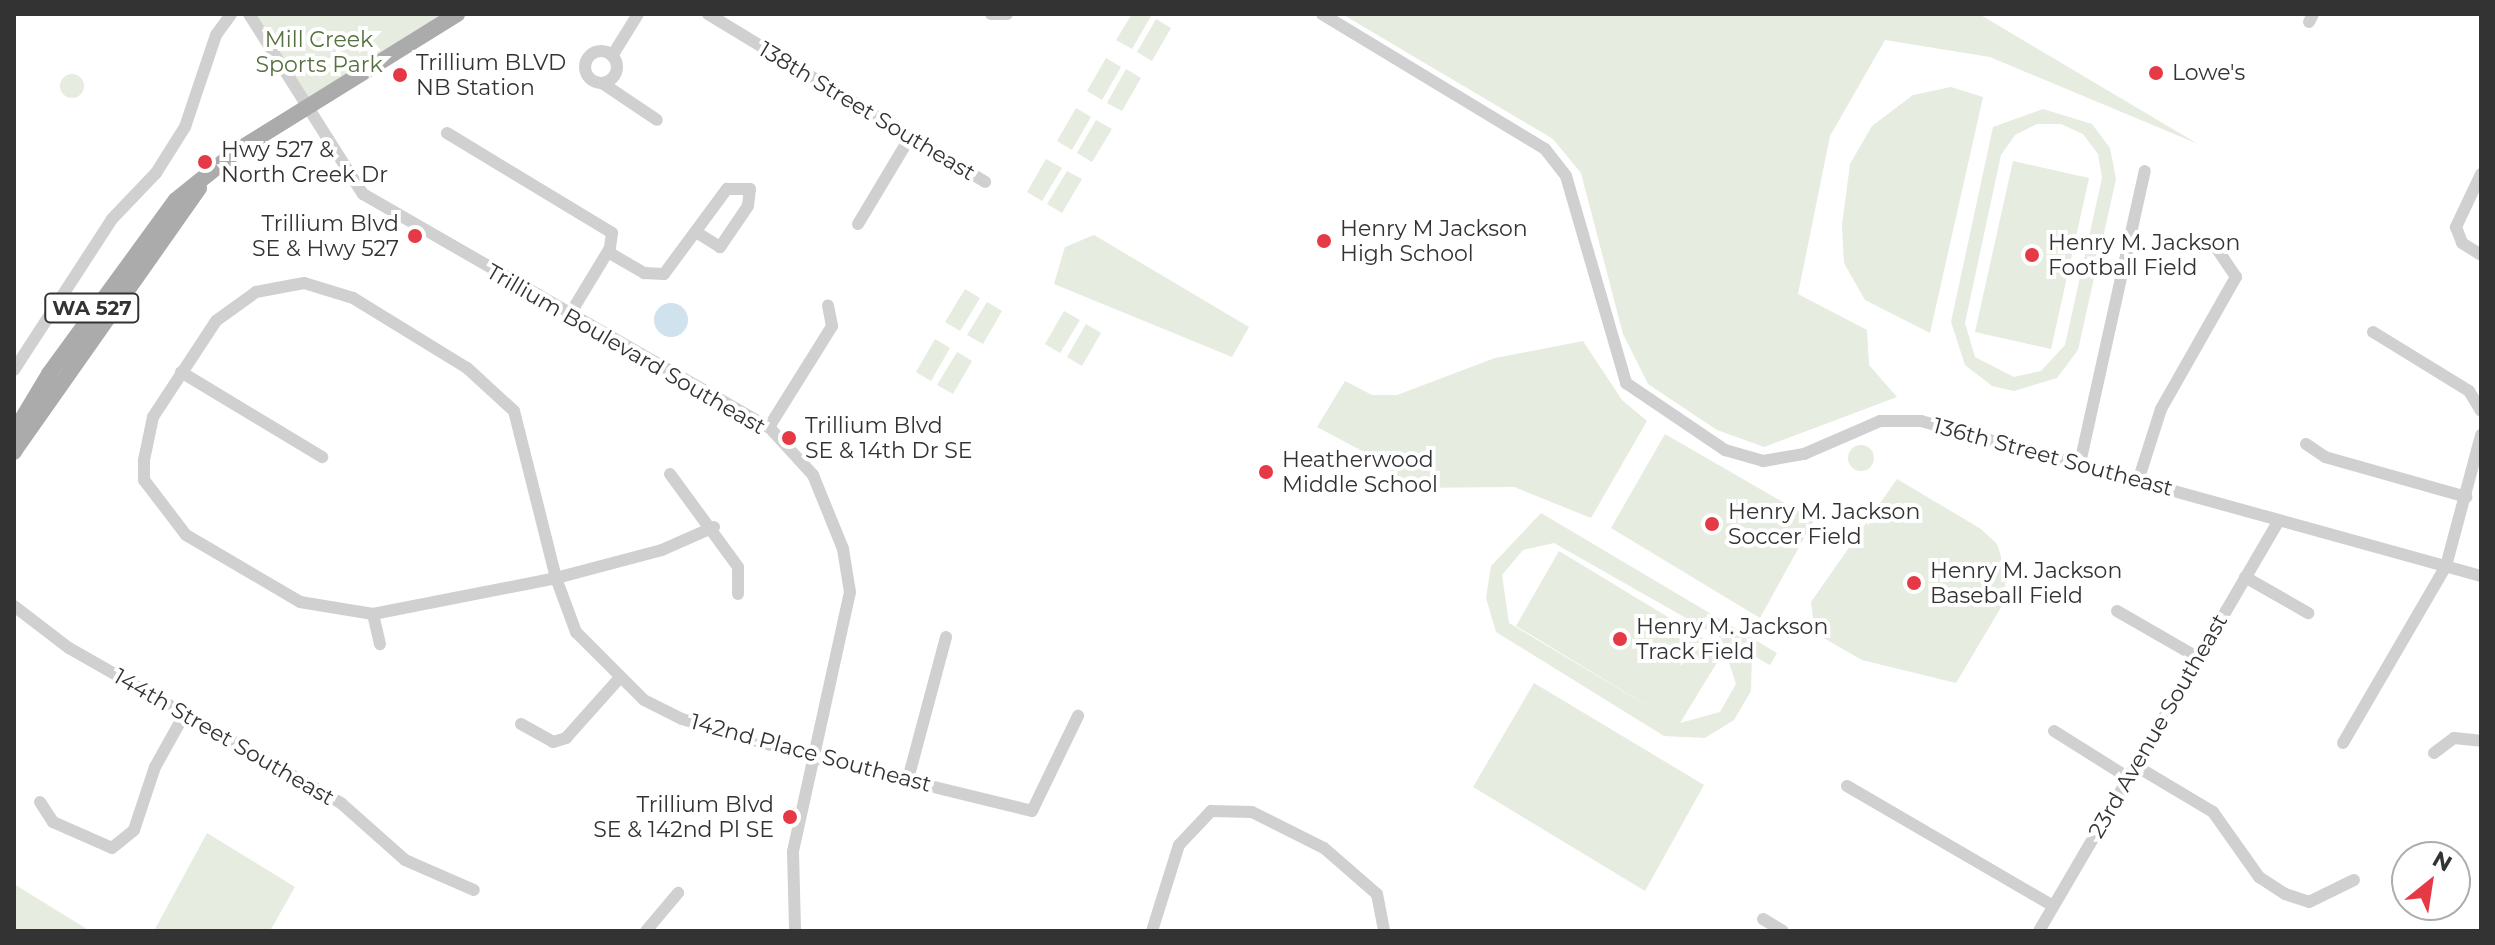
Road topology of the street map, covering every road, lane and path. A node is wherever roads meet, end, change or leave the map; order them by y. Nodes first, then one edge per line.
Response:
1 (231, 14) edge
2 (249, 14) edge
3 (457, 14) edge
4 (638, 14) edge
5 (708, 14) edge
6 (991, 14) edge
7 (1007, 14) edge
8 (1322, 14) edge
9 (612, 56) junction
10 (602, 83) junction
11 (307, 108) junction
12 (657, 120) dead end
13 (447, 133) dead end
14 (910, 137) junction
15 (2145, 171) dead end
16 (2481, 174) edge
17 (985, 182) dead end
18 (858, 224) dead end
19 (699, 234) junction
20 (2216, 247) dead end
21 (608, 252) junction
22 (2481, 255) edge
23 (828, 305) dead end
24 (570, 314) junction
25 (2373, 332) dead end
26 (14, 370) edge
27 (181, 372) junction
28 (2481, 411) edge
29 (769, 427) junction
30 (2481, 435) edge
31 (2306, 444) dead end
32 (14, 451) edge
33 (2479, 453) edge
34 (322, 457) dead end
35 (2080, 463) junction
36 (670, 474) dead end
37 (2139, 478) junction
38 (2466, 497) junction
39 (2279, 521) junction
40 (714, 527) junction
41 (2446, 566) junction
42 (2481, 576) edge
43 (2245, 577) junction
44 (556, 578) junction
45 (738, 594) dead end
46 (14, 606) edge
47 (2117, 611) dead end
48 (2308, 613) dead end
49 (373, 614) junction
50 (946, 637) dead end
51 (380, 644) dead end
52 (2197, 657) junction
53 (617, 681) junction
54 (184, 715) junction
55 (1078, 716) dead end
56 (521, 724) dead end
57 (2054, 731) dead end
58 (2481, 741) edge
59 (2343, 743) dead end
60 (2434, 753) dead end
61 (815, 758) junction
62 (2136, 766) junction
63 (2129, 778) junction
64 (908, 779) junction
65 (1847, 786) dead end
66 (40, 802) dead end
67 (2354, 880) dead end
68 (474, 890) dead end
69 (678, 893) dead end
70 (2053, 906) junction
71 (1763, 919) dead end
72 (646, 931) edge
73 (795, 931) edge
74 (1152, 931) edge
75 (1384, 931) edge
76 (1783, 931) edge
77 (2039, 931) edge

1 - 26 street
2 - 11 street, Trillium Boulevard Southeast
3 - 11 main road, WA 527
4 - 9 street
5 - 14 street, 138th Street Southeast
6 - 7 street
8 - 35 street, 136th Street Southeast
9 - 10 street
9 - 10 street
10 - 12 street
11 - 24 street, Trillium Boulevard Southeast
11 - 32 main road, WA 527
13 - 21 street
14 - 17 street, 138th Street Southeast
14 - 18 street
15 - 35 street
16 - 22 street
19 - 19 street
19 - 21 street
20 - 37 street
21 - 24 street
23 - 29 street
24 - 29 street, Trillium Boulevard Southeast
25 - 28 street
27 - 34 street
27 - 44 street, 142nd Place Southeast
27 - 49 street
29 - 61 street, Trillium Boulevard Southeast
30 - 33 street
31 - 38 street
33 - 38 street
35 - 37 street, 136th Street Southeast
36 - 40 street
37 - 39 street, 136th Street Southeast
38 - 41 street
39 - 41 street, 136th Street Southeast
39 - 43 street, 23rd Avenue Southeast
40 - 44 street
40 - 45 street
41 - 42 street, 136th Street Southeast
41 - 59 street
43 - 48 street
43 - 52 street, 23rd Avenue Southeast
44 - 49 street
44 - 53 street, 142nd Place Southeast
46 - 54 street, 144th Street Southeast
47 - 52 street
49 - 51 street
50 - 64 street
52 - 62 street, 23rd Avenue Southeast
53 - 56 street
53 - 61 street, 142nd Place Southeast
54 - 66 street
54 - 68 street, 144th Street Southeast
55 - 64 street, 142nd Place Southeast
57 - 63 street
58 - 60 street
61 - 64 street, 142nd Place Southeast
61 - 73 street, Trillium Boulevard Southeast
62 - 63 street, 23rd Avenue Southeast
62 - 67 street
63 - 70 street, 23rd Avenue Southeast
65 - 70 street
69 - 72 street
70 - 77 street, 23rd Avenue Southeast
71 - 76 street
74 - 75 street

